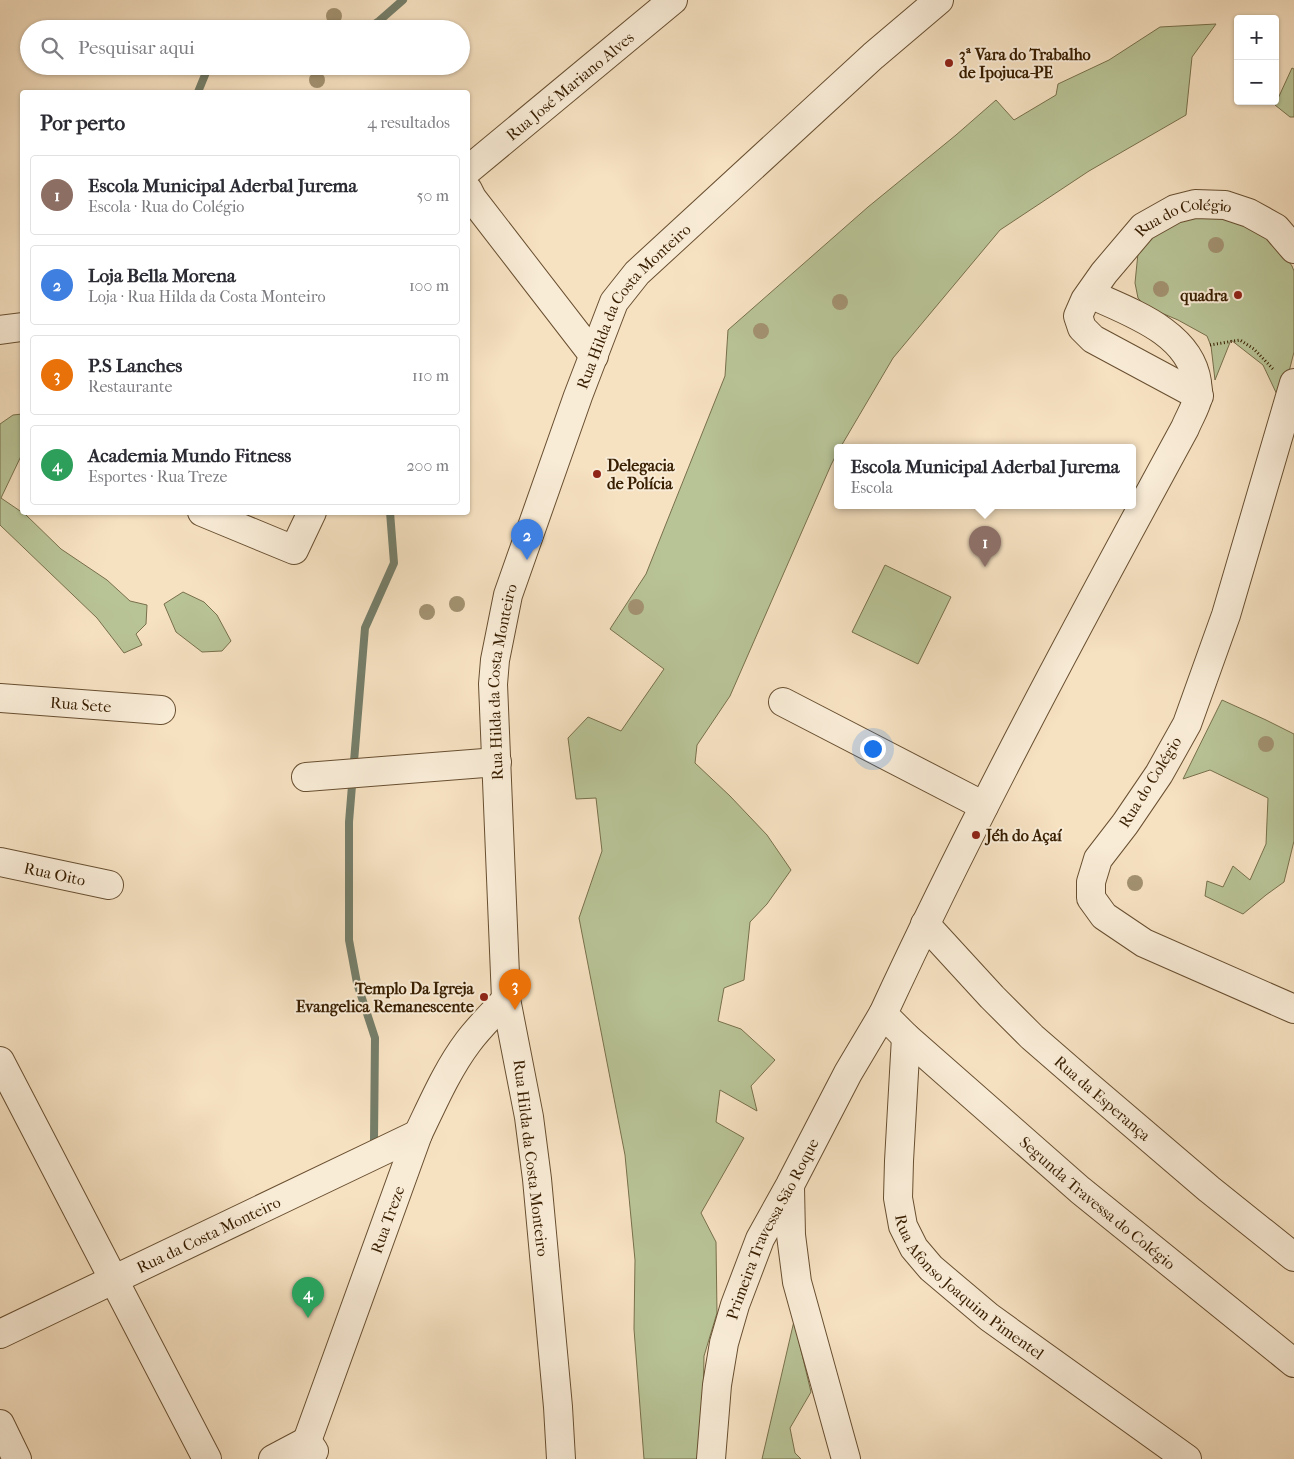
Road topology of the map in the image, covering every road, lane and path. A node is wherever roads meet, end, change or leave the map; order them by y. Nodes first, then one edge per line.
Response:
1 (673, 0) edge
2 (939, 0) edge
3 (470, 168) edge
4 (470, 199) edge
5 (1294, 249) edge
6 (1090, 294) junction
7 (20, 327) edge
8 (0, 330) edge
9 (1183, 348) junction
10 (594, 356) junction
11 (1293, 386) edge
12 (1199, 396) junction
13 (209, 515) edge
14 (311, 515) edge
15 (0, 698) edge
16 (782, 702) dead end
17 (161, 710) dead end
18 (497, 762) junction
19 (306, 777) dead end
20 (984, 806) junction
21 (0, 862) edge
22 (109, 885) dead end
23 (925, 924) junction
24 (506, 999) junction
25 (1294, 1009) edge
26 (883, 1014) junction
27 (906, 1037) junction
28 (0, 1061) edge
29 (418, 1134) junction
30 (790, 1185) junction
31 (1294, 1257) edge
32 (114, 1278) junction
33 (0, 1334) edge
34 (1294, 1363) edge
35 (0, 1424) edge
36 (310, 1453) edge
37 (17, 1459) edge
38 (207, 1459) edge
39 (273, 1459) edge
40 (561, 1459) edge
41 (711, 1459) edge
42 (846, 1459) edge
43 (1187, 1459) edge

1 - 3 street, Rua José Mariano Alves
2 - 10 street, Rua Hilda da Costa Monteiro
4 - 10 street
5 - 6 street, Rua do Colégio
6 - 9 street
6 - 12 street, Rua do Colégio
7 - 8 street
9 - 11 path
9 - 12 street
10 - 18 street, Rua Hilda da Costa Monteiro
11 - 25 street, Rua do Colégio
12 - 20 street
13 - 14 street
15 - 17 street, Rua Sete
16 - 20 street
18 - 19 street
18 - 24 street, Rua Hilda da Costa Monteiro
20 - 23 street
21 - 22 street, Rua Oito
23 - 26 street
23 - 31 street, Rua da Esperança
24 - 29 street, Rua Treze
24 - 40 street, Rua Hilda da Costa Monteiro
26 - 27 street
26 - 30 street, Primeira Travessa São Roque
27 - 34 street, Segunda Travessa do Colégio
27 - 43 street, Rua Afonso Joaquim Pimentel
28 - 32 street
29 - 32 street, Rua da Costa Monteiro
29 - 36 street, Rua Treze
30 - 41 street, Primeira Travessa São Roque
30 - 42 street
32 - 33 street, Rua da Costa Monteiro
32 - 38 street
35 - 37 street
36 - 39 street

